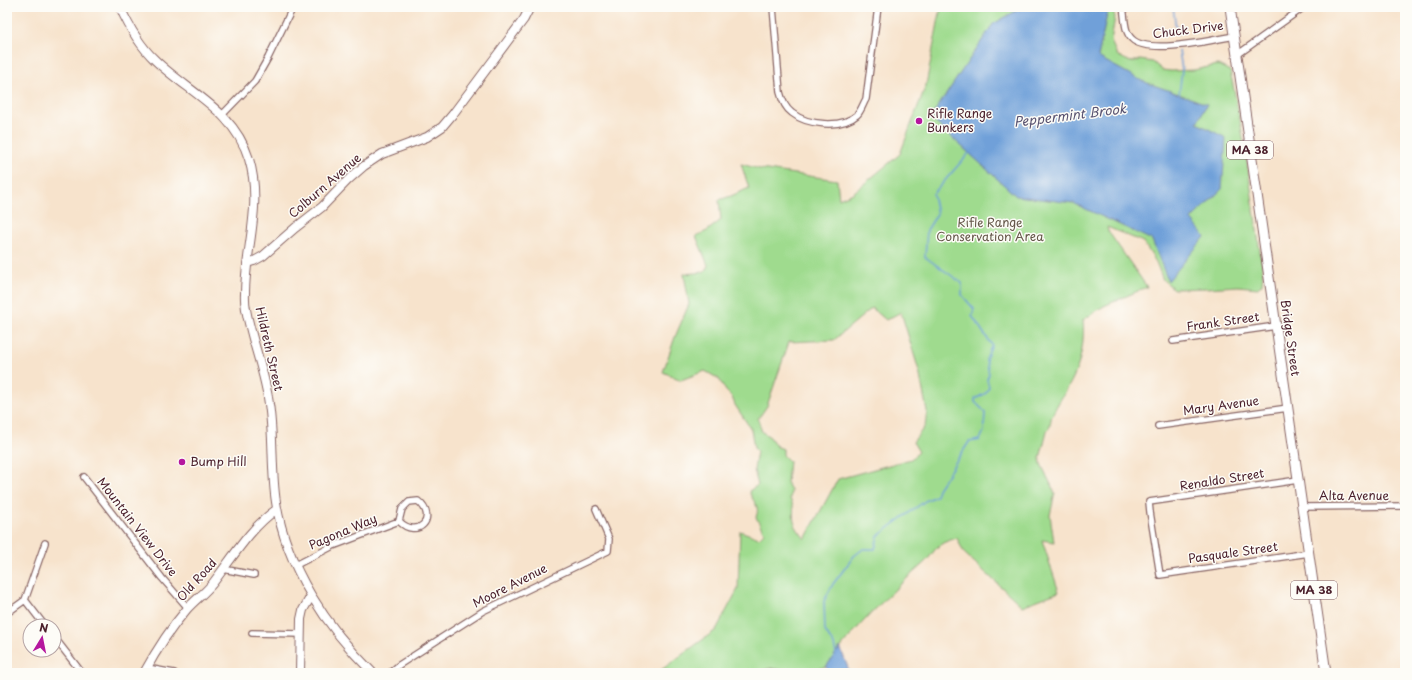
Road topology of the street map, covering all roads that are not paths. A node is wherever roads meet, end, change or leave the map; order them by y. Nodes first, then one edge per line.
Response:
1 (120, 7) edge
2 (293, 7) edge
3 (530, 7) edge
4 (773, 7) edge
5 (878, 7) edge
6 (1123, 7) edge
7 (1230, 7) edge
8 (1304, 7) edge
9 (1234, 36) junction
10 (1237, 55) junction
11 (222, 115) junction
12 (247, 263) junction
13 (1276, 326) junction
14 (1173, 341) dead end
15 (1288, 408) junction
16 (1158, 426) dead end
17 (84, 477) dead end
18 (1298, 480) junction
19 (1405, 506) edge
20 (1302, 507) junction
21 (596, 508) dead end
22 (277, 509) junction
23 (399, 521) junction
24 (45, 543) dead end
25 (1309, 553) junction
26 (296, 564) junction
27 (223, 569) junction
28 (1160, 574) joint
29 (254, 575) dead end
30 (311, 596) junction
31 (25, 600) junction
32 (188, 608) junction
33 (7, 613) edge
34 (39, 618) edge
35 (252, 632) dead end
36 (301, 634) junction
37 (62, 648) edge
38 (145, 671) edge
39 (82, 673) edge
40 (174, 673) edge
41 (300, 673) edge
42 (373, 673) edge
43 (390, 673) edge
44 (1326, 673) edge

1 - 11 street, Hildreth Street
2 - 11 street
3 - 12 street, Colburn Avenue
4 - 5 street
6 - 9 street, Chuck Drive
7 - 9 main road, Bridge Street / MA 38
8 - 10 street
9 - 10 main road, Bridge Street / MA 38
10 - 13 main road, Bridge Street / MA 38
11 - 12 street, Hildreth Street
12 - 22 street, Hildreth Street
13 - 14 street, Frank Street
13 - 15 main road, Bridge Street / MA 38
15 - 16 street, Mary Avenue
15 - 18 main road, Bridge Street / MA 38
17 - 32 street, Mountain View Drive
18 - 20 main road, Bridge Street / MA 38
18 - 28 street, Renaldo Street
19 - 20 street, Alta Avenue
20 - 25 main road, Bridge Street / MA 38
21 - 43 street, Moore Avenue
22 - 26 street, Hildreth Street
22 - 27 street, Old Road
23 - 23 street
23 - 26 street, Pagona Way
24 - 31 street
25 - 28 street, Pasquale Street
25 - 44 main road, Bridge Street / MA 38
26 - 30 street, Hildreth Street
27 - 29 street
27 - 32 street, Old Road
30 - 36 street
30 - 42 street, Hildreth Street
31 - 33 street
31 - 34 street
32 - 38 street, Old Road
35 - 36 street
36 - 41 street
37 - 39 street
38 - 40 street

